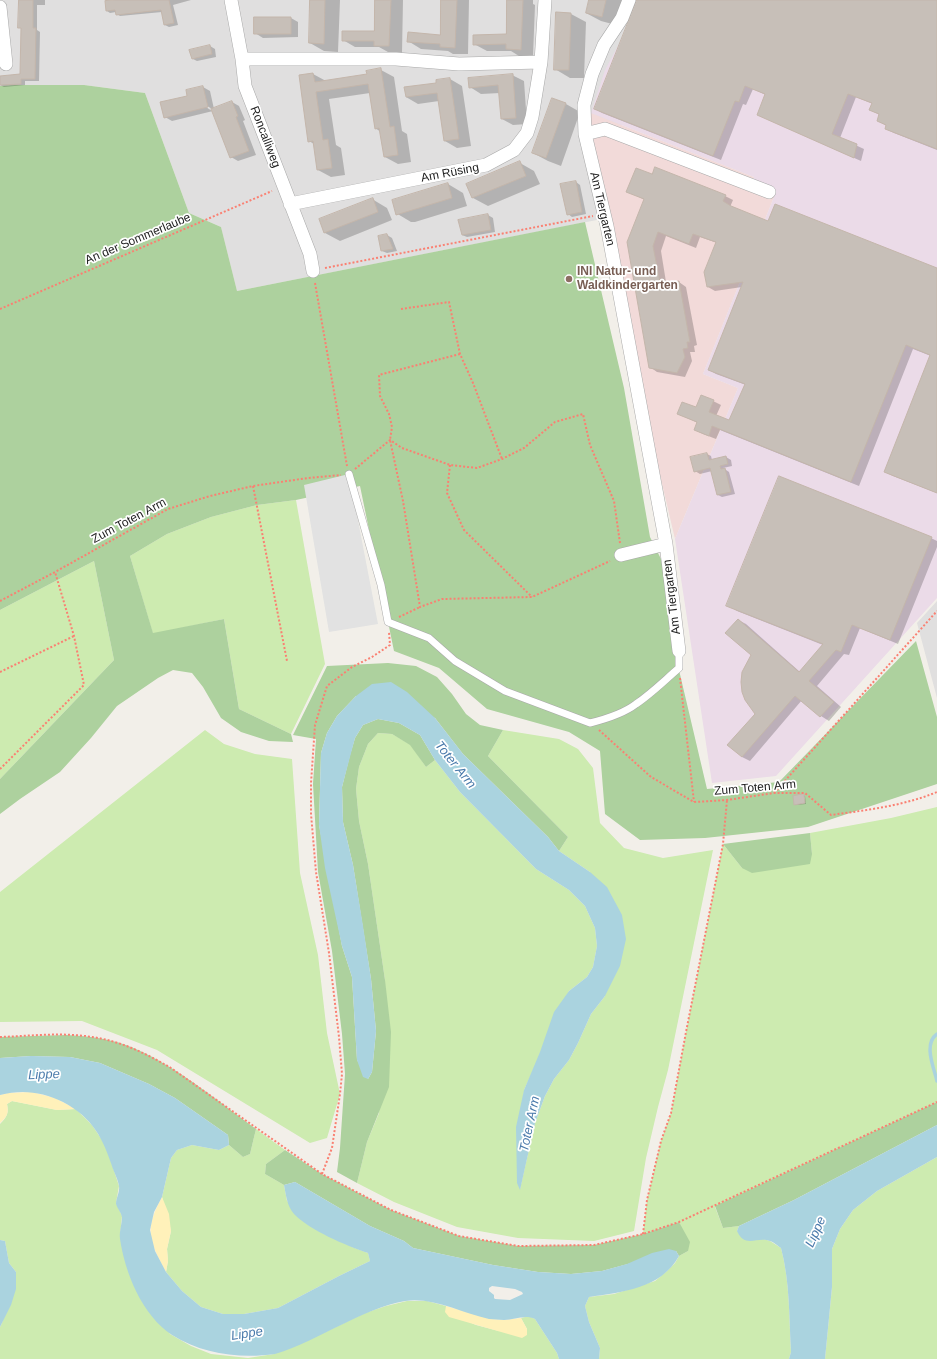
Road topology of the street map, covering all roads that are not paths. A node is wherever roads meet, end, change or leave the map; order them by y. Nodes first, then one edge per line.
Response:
1 (231, 0) edge
2 (545, 0) edge
3 (629, 0) edge
4 (0, 7) edge
5 (242, 59) junction
6 (541, 62) junction
7 (6, 64) dead end
8 (585, 134) junction
9 (769, 192) dead end
10 (290, 204) junction
11 (313, 271) road end
12 (349, 474) road end
13 (666, 544) junction
14 (621, 555) road end
15 (679, 651) joint

1 - 5 street, Roncalliweg
2 - 6 street, Am Rüsing
3 - 8 street, Am Tiergarten
4 - 7 street
5 - 6 street
5 - 10 street, Roncalliweg
6 - 10 street, Am Rüsing
8 - 9 street
8 - 13 street, Am Tiergarten
10 - 11 street, Roncalliweg
12 - 15 lane
13 - 14 street, Am Tiergarten
13 - 15 street, Am Tiergarten

